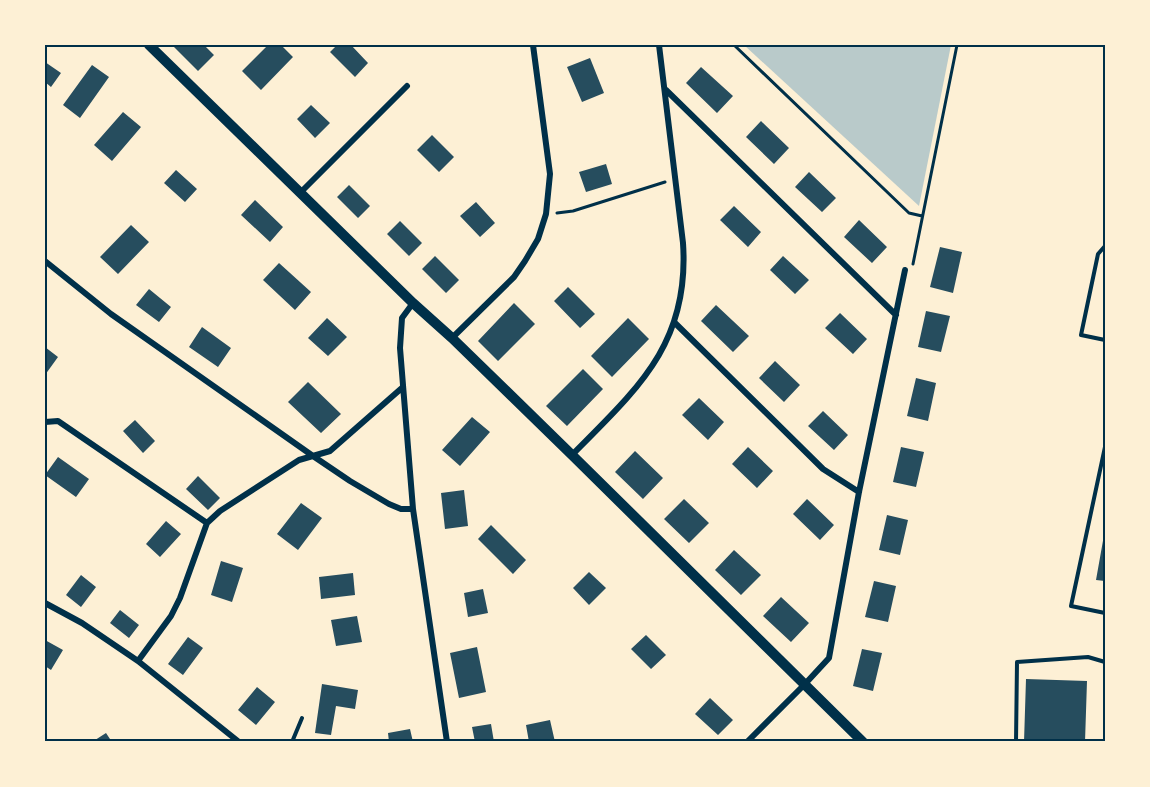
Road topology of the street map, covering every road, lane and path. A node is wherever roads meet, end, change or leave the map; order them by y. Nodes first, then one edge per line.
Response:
1 (150, 45) edge
2 (533, 45) edge
3 (658, 45) edge
4 (734, 45) edge
5 (957, 45) edge
6 (407, 86) dead end
7 (665, 89) junction
8 (676, 180) junction
9 (301, 192) junction
10 (546, 214) junction
11 (922, 216) junction
12 (1105, 246) edge
13 (45, 261) edge
14 (905, 270) joint
15 (413, 303) junction
16 (896, 315) junction
17 (675, 324) junction
18 (452, 338) junction
19 (1105, 340) edge
20 (403, 387) junction
21 (45, 422) edge
22 (1105, 447) edge
23 (572, 455) junction
24 (313, 456) junction
25 (859, 492) junction
26 (413, 509) junction
27 (207, 523) junction
28 (45, 603) edge
29 (1105, 613) edge
30 (138, 661) junction
31 (1105, 662) edge
32 (805, 684) junction
33 (302, 718) dead end
34 (239, 742) edge
35 (292, 742) edge
36 (447, 742) edge
37 (747, 742) edge
38 (863, 742) edge
39 (1016, 742) edge

1 - 9 street
2 - 10 street
3 - 7 street
4 - 11 path
5 - 11 path
6 - 9 street
7 - 8 street
7 - 16 street
8 - 10 path
8 - 17 street
9 - 15 street
10 - 18 street
11 - 14 path
12 - 19 lane
13 - 24 street
14 - 16 street
15 - 18 street
15 - 20 street
16 - 25 street
17 - 23 street
17 - 25 street
18 - 23 street
20 - 24 street
20 - 26 street
21 - 27 street
22 - 29 lane
23 - 32 street
24 - 26 street
24 - 27 street
25 - 32 street
26 - 36 street
27 - 30 street
28 - 30 street
30 - 34 street
31 - 39 lane
32 - 37 street
32 - 38 street
33 - 35 lane

